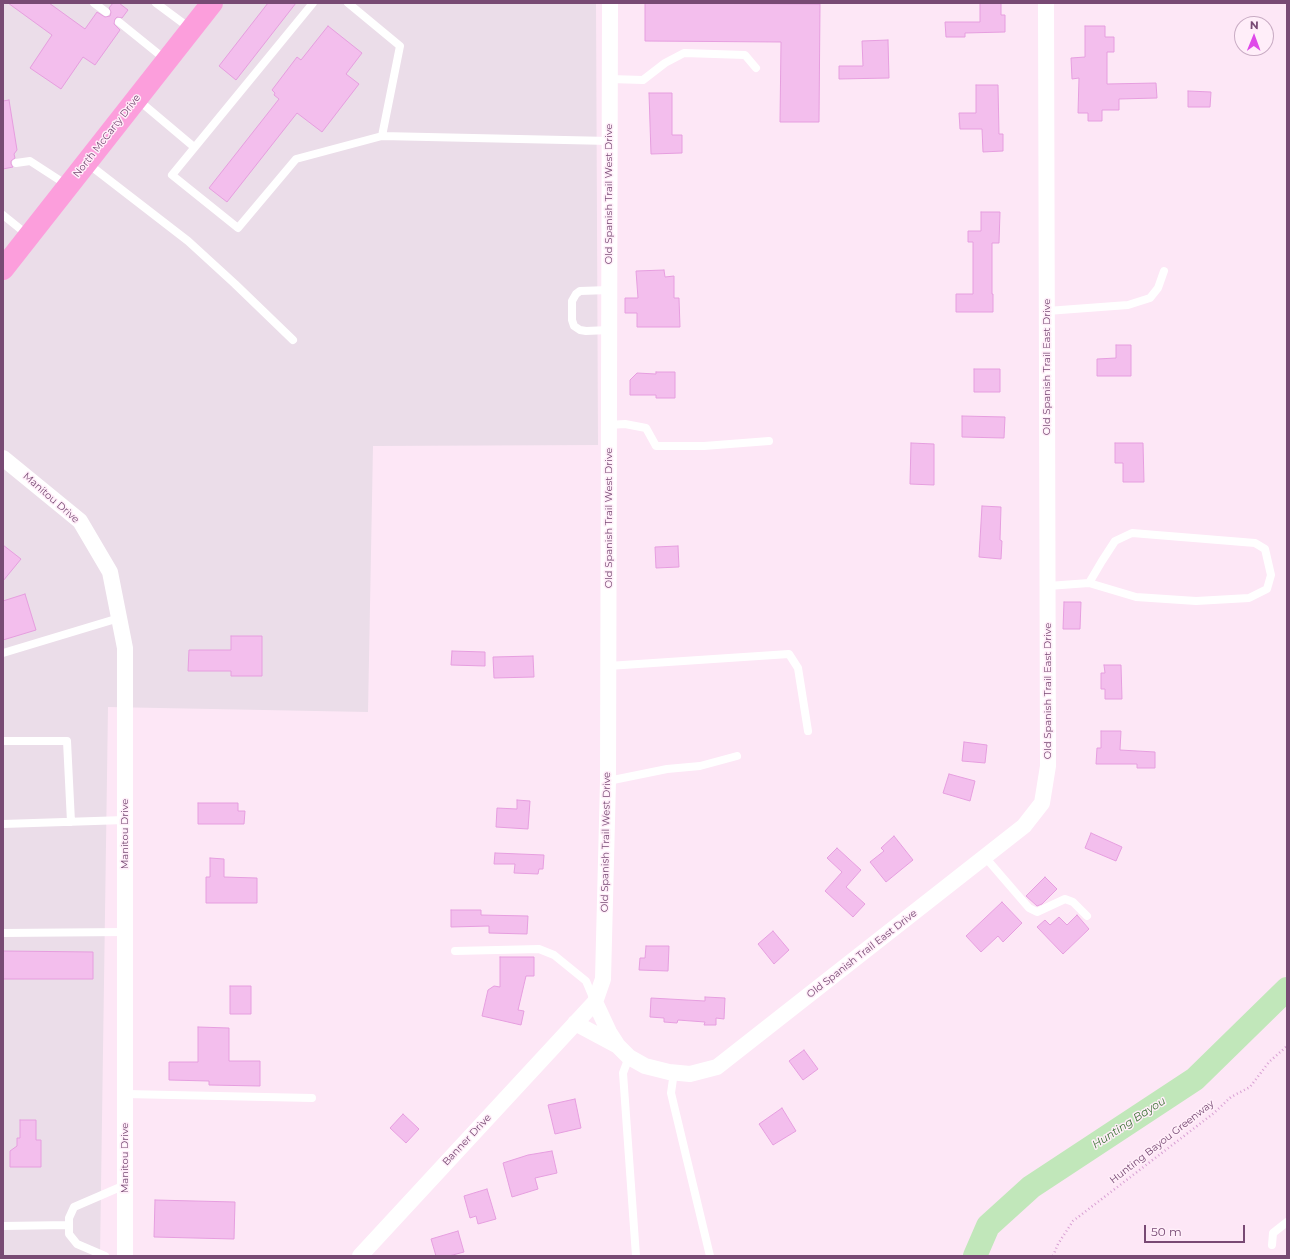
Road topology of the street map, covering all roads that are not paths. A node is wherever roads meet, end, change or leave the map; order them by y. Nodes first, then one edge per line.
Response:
1 (94, 3) edge
2 (156, 3) edge
3 (212, 3) edge
4 (313, 3) edge
5 (348, 3) edge
6 (610, 3) edge
7 (1046, 3) edge
8 (106, 12) dead end
9 (119, 22) dead end
10 (191, 29) junction
11 (167, 60) junction
12 (756, 68) dead end
13 (610, 79) junction
14 (136, 99) junction
15 (382, 136) junction
16 (610, 142) junction
17 (194, 148) junction
18 (87, 162) junction
19 (16, 164) dead end
20 (68, 186) junction
21 (3, 215) edge
22 (29, 236) junction
23 (3, 269) edge
24 (1164, 271) dead end
25 (609, 290) junction
26 (1047, 311) junction
27 (609, 330) junction
28 (293, 340) dead end
29 (609, 426) junction
30 (769, 441) dead end
31 (3, 458) edge
32 (1089, 583) junction
33 (1048, 586) junction
34 (119, 618) junction
35 (3, 653) edge
36 (608, 666) junction
37 (808, 731) dead end
38 (3, 741) edge
39 (737, 756) dead end
40 (608, 781) junction
41 (125, 820) junction
42 (71, 822) junction
43 (3, 824) edge
44 (985, 857) junction
45 (1087, 916) dead end
46 (125, 932) junction
47 (3, 933) edge
48 (456, 951) dead end
49 (595, 1002) junction
50 (575, 1023) junction
51 (623, 1051) junction
52 (674, 1072) junction
53 (125, 1094) junction
54 (312, 1098) dead end
55 (125, 1185) junction
56 (1287, 1222) edge
57 (69, 1225) junction
58 (3, 1226) edge
59 (1272, 1244) dead end
60 (105, 1256) edge
61 (125, 1256) edge
62 (360, 1256) edge
63 (636, 1256) edge
64 (710, 1256) edge

1 - 8 lane
2 - 10 lane
3 - 10 main road, North McCarty Drive
4 - 17 lane
5 - 15 lane
6 - 13 street, Old Spanish Trail West Drive
7 - 26 street, Old Spanish Trail East Drive
9 - 11 lane
10 - 11 main road, North McCarty Drive
11 - 14 main road, North McCarty Drive
12 - 13 lane
13 - 16 street, Old Spanish Trail West Drive
14 - 17 lane
14 - 18 main road, North McCarty Drive
15 - 16 lane
15 - 17 lane
16 - 25 street, Old Spanish Trail West Drive
18 - 20 main road, North McCarty Drive
18 - 28 lane
19 - 20 lane
20 - 22 main road, North McCarty Drive
21 - 22 lane
22 - 23 main road, North McCarty Drive
24 - 26 lane
25 - 27 street, Old Spanish Trail West Drive
25 - 27 lane
26 - 33 street, Old Spanish Trail East Drive
27 - 29 street, Old Spanish Trail West Drive
29 - 30 lane
29 - 36 street, Old Spanish Trail West Drive
31 - 34 street, Manitou Drive
32 - 32 lane
32 - 33 lane
33 - 44 street, Old Spanish Trail East Drive
34 - 35 lane
34 - 41 street, Manitou Drive
36 - 37 lane
36 - 40 street, Old Spanish Trail West Drive
38 - 42 lane
39 - 40 lane
40 - 49 street, Old Spanish Trail West Drive
41 - 42 lane
41 - 46 street, Manitou Drive
42 - 43 lane
44 - 45 lane
44 - 52 street, Old Spanish Trail East Drive
46 - 47 lane
46 - 53 street, Manitou Drive
48 - 49 lane
49 - 50 street, Old Spanish Trail West Drive
49 - 51 street
50 - 51 street, Old Spanish Trail East Drive
50 - 62 street, Banner Drive
51 - 52 street, Old Spanish Trail East Drive
51 - 63 lane
52 - 64 lane
53 - 54 lane
53 - 55 street, Manitou Drive
55 - 57 lane
55 - 61 street, Manitou Drive
56 - 59 lane
57 - 58 lane
57 - 60 lane

